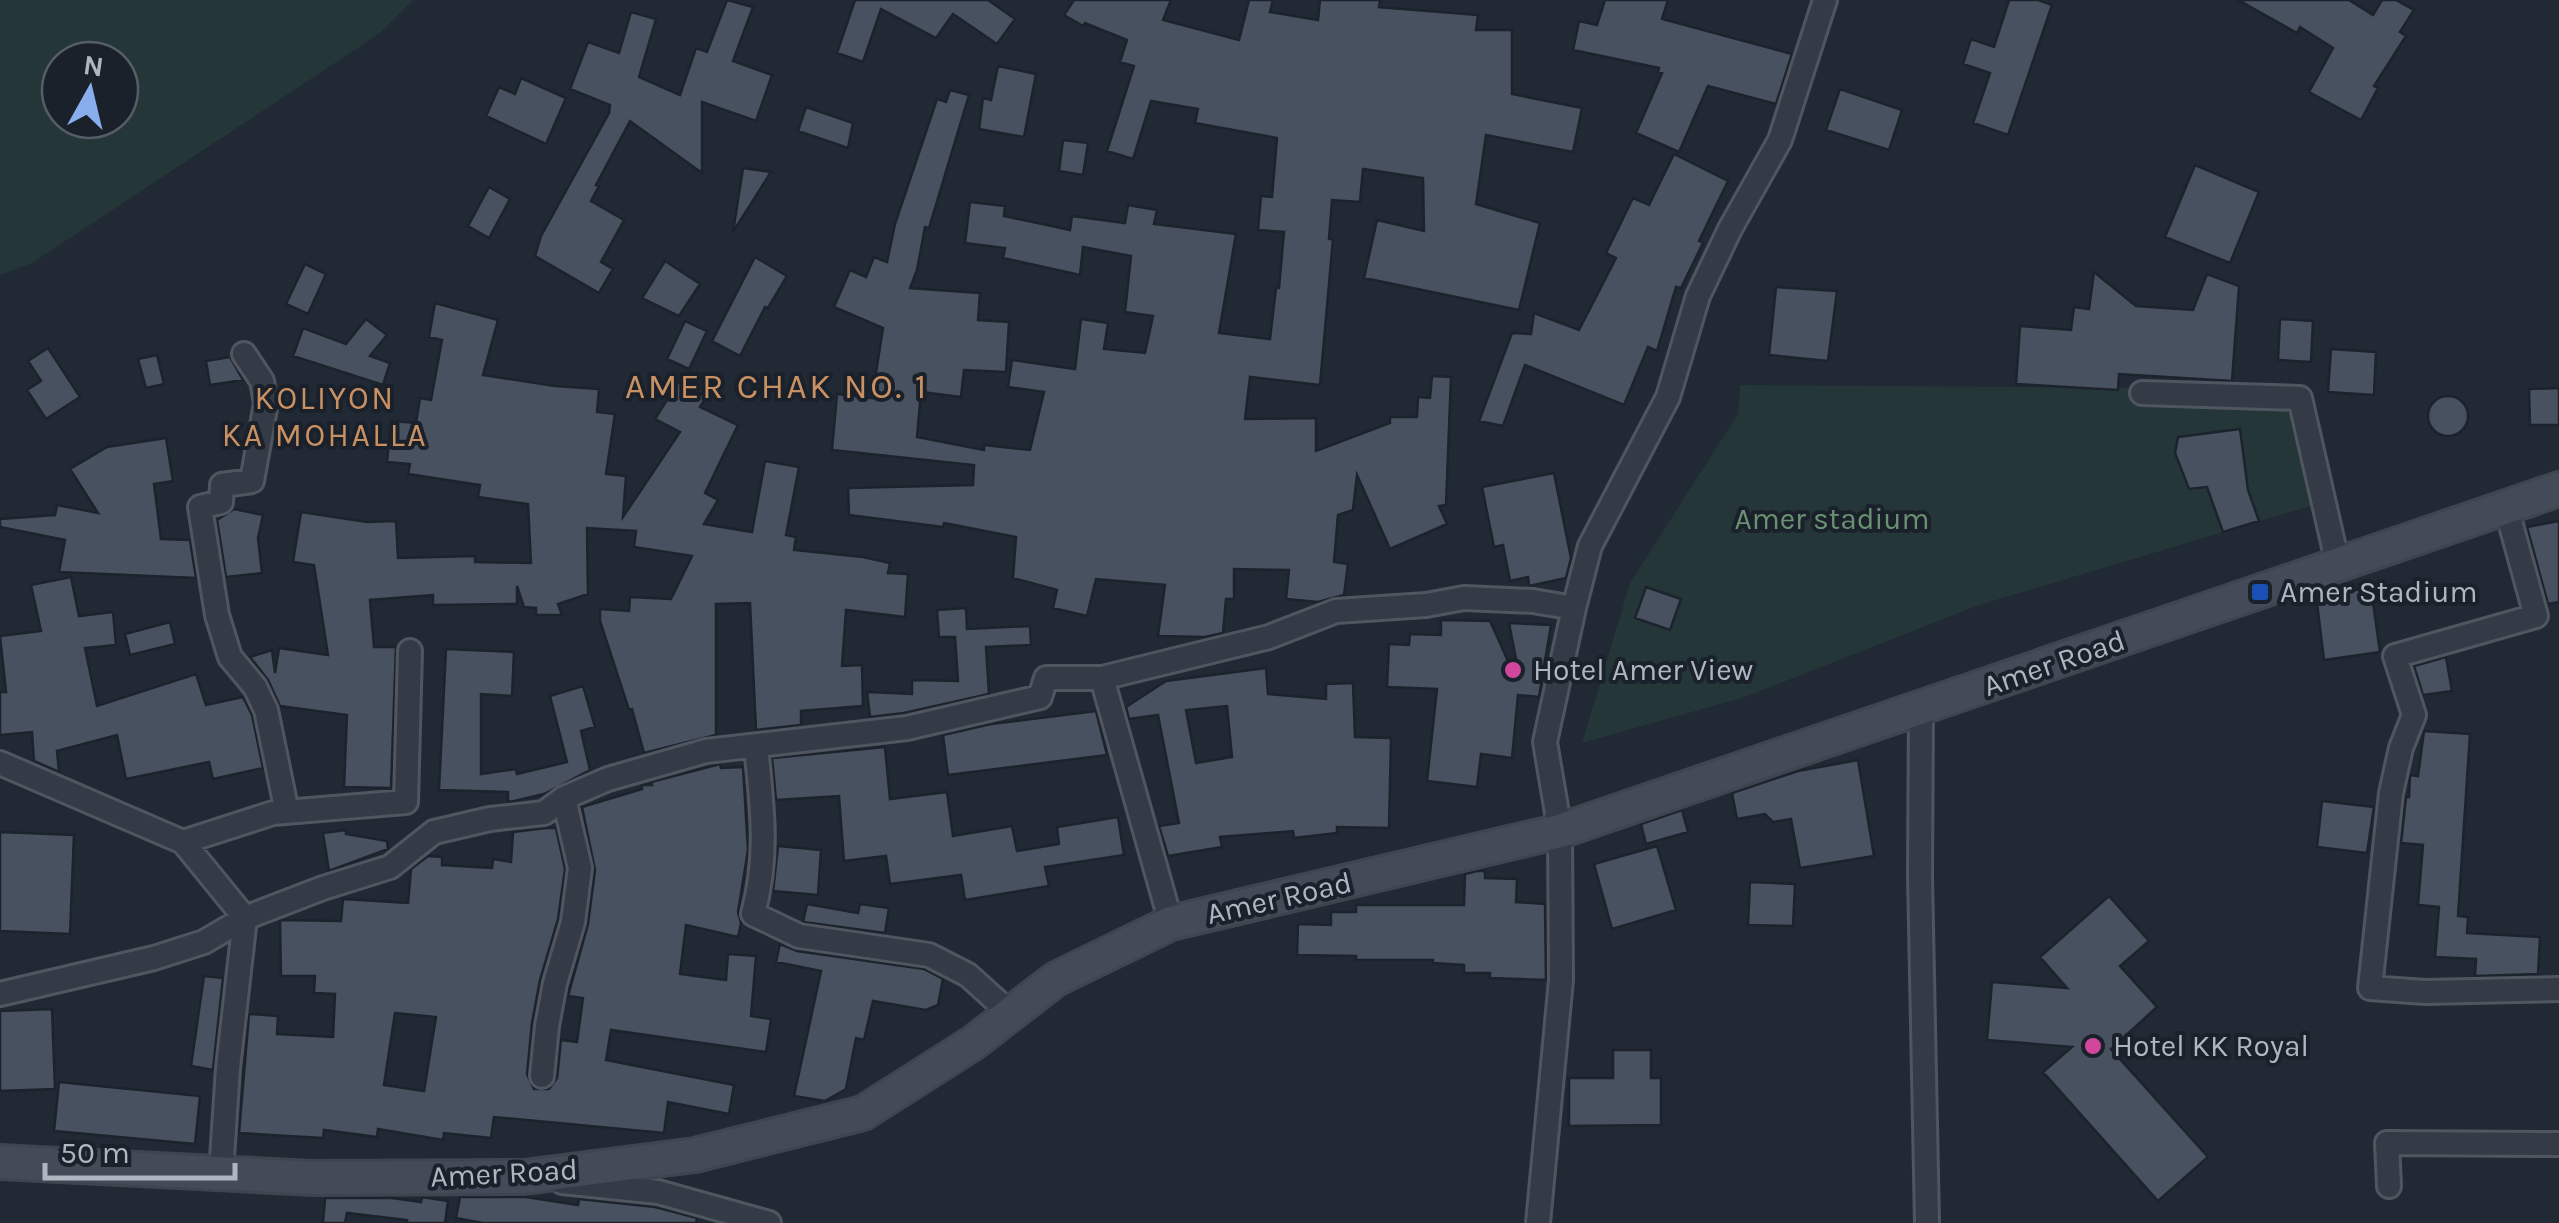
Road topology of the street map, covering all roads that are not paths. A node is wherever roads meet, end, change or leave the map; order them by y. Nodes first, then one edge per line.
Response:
1 (1825, 0) edge
2 (244, 354) dead end
3 (2142, 393) dead end
4 (2559, 489) edge
5 (2506, 508) junction
6 (2338, 565) junction
7 (1574, 608) junction
8 (410, 651) dead end
9 (1102, 678) junction
10 (1920, 709) junction
11 (756, 746) junction
12 (0, 763) edge
13 (564, 798) junction
14 (287, 812) junction
15 (1560, 831) junction
16 (183, 842) junction
17 (244, 918) junction
18 (1171, 923) junction
19 (2559, 989) edge
20 (0, 994) edge
21 (1012, 1014) junction
22 (542, 1076) dead end
23 (2559, 1144) edge
24 (0, 1162) edge
25 (221, 1173) junction
26 (524, 1178) junction
27 (2389, 1186) dead end
28 (769, 1223) edge
29 (1538, 1223) edge
30 (1927, 1223) edge

1 - 7 street
2 - 14 street
3 - 6 street
4 - 5 main road, Amer Road
5 - 6 main road, Amer Road
5 - 19 street
6 - 10 main road, Amer Road
7 - 9 street
7 - 15 street
8 - 14 street
9 - 11 street
9 - 18 street
10 - 15 main road, Amer Road
10 - 30 street
11 - 13 street
11 - 21 street
12 - 16 street
13 - 17 street
13 - 22 street
14 - 16 street
15 - 18 main road, Amer Road
15 - 29 street
16 - 17 street
17 - 20 street
17 - 25 street
18 - 21 main road, Amer Road
21 - 26 main road, Amer Road
23 - 27 street
24 - 25 main road, Amer Road
25 - 26 main road, Amer Road
26 - 28 street

